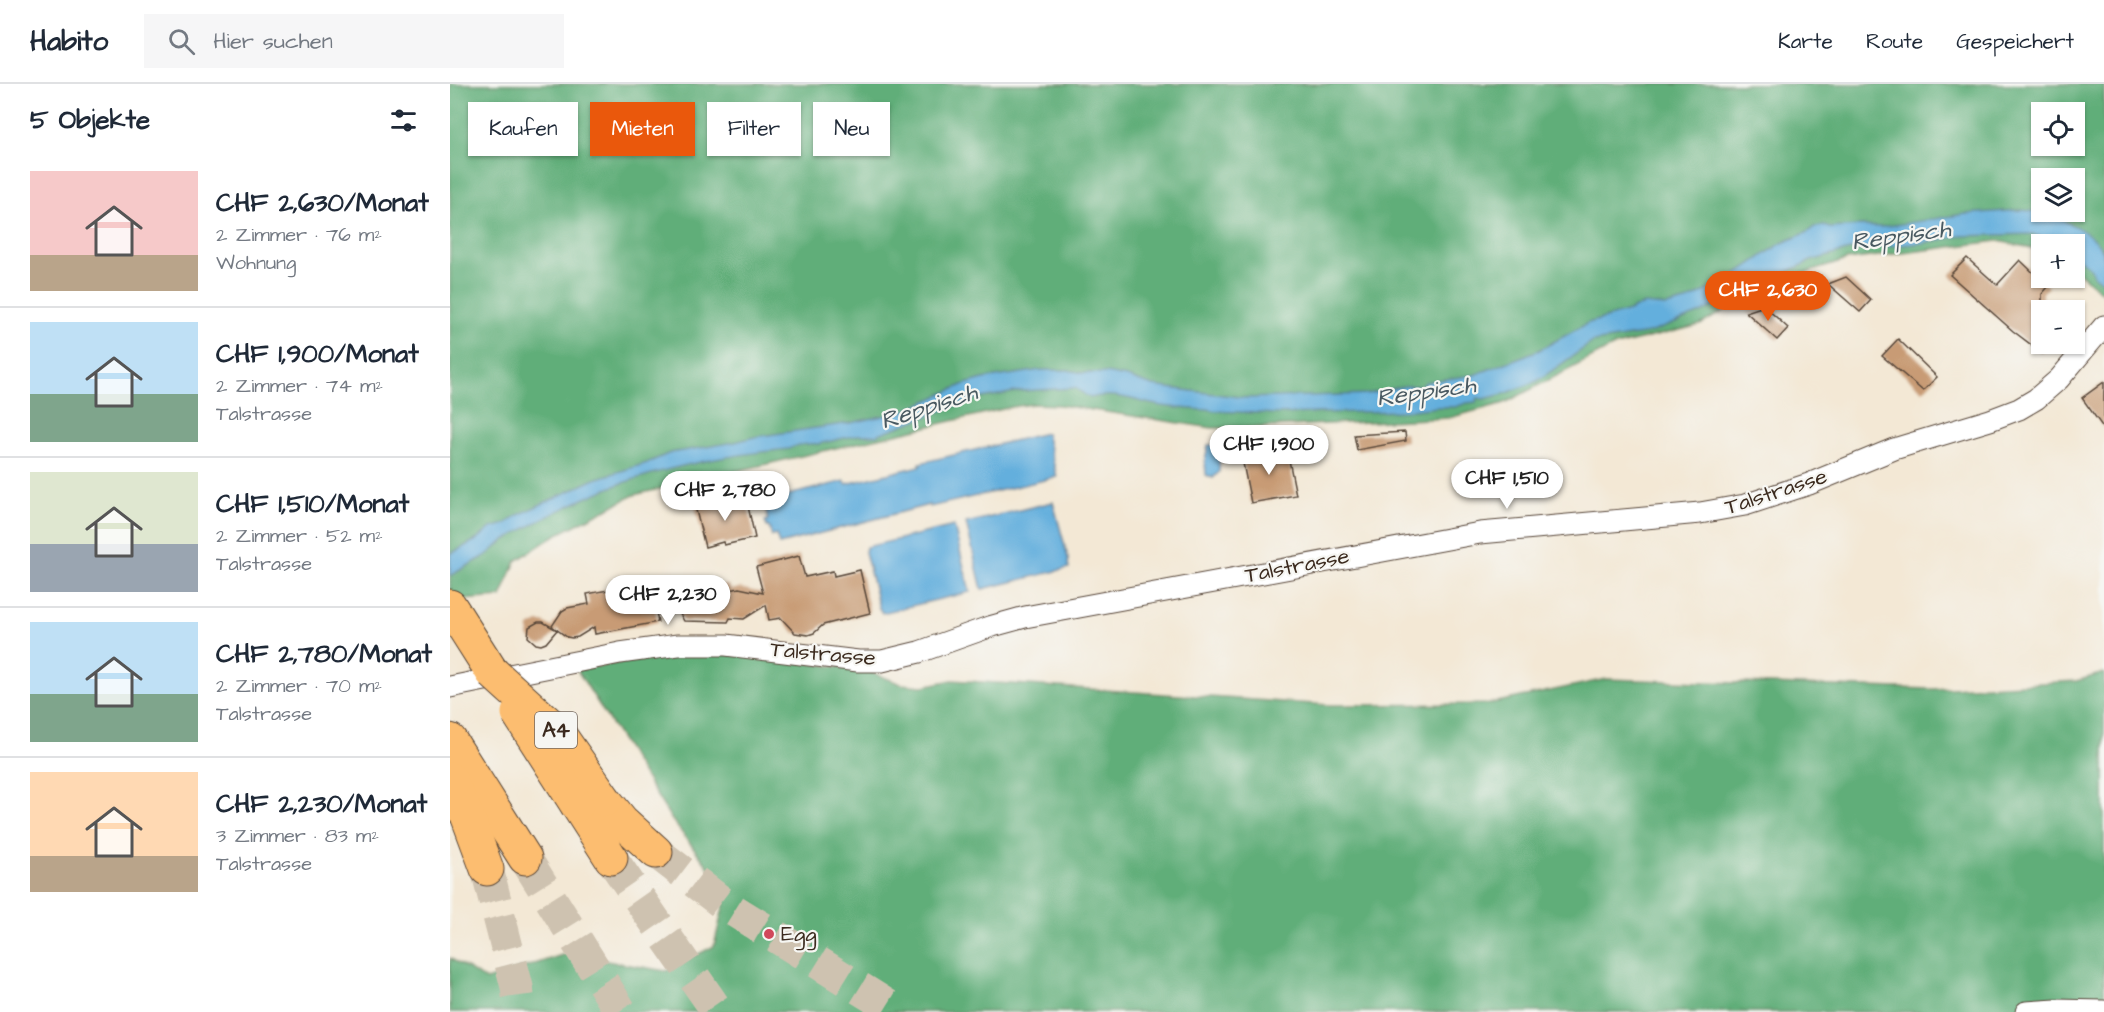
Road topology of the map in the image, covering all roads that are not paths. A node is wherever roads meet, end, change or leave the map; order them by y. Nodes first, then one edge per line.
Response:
1 (2104, 326) edge
2 (450, 606) edge
3 (450, 687) edge
4 (450, 740) edge
5 (450, 779) edge
6 (591, 803) junction
7 (481, 813) junction
8 (656, 852) tunnel mouth
9 (525, 858) tunnel mouth
10 (611, 858) tunnel mouth
11 (487, 869) tunnel mouth
12 (2104, 1011) edge
13 (2026, 1012) edge

1 - 3 street, Talstrasse
2 - 6 highway, bridge
4 - 7 highway
5 - 7 highway
6 - 8 highway
6 - 10 highway
7 - 9 highway
7 - 11 highway
12 - 13 street

